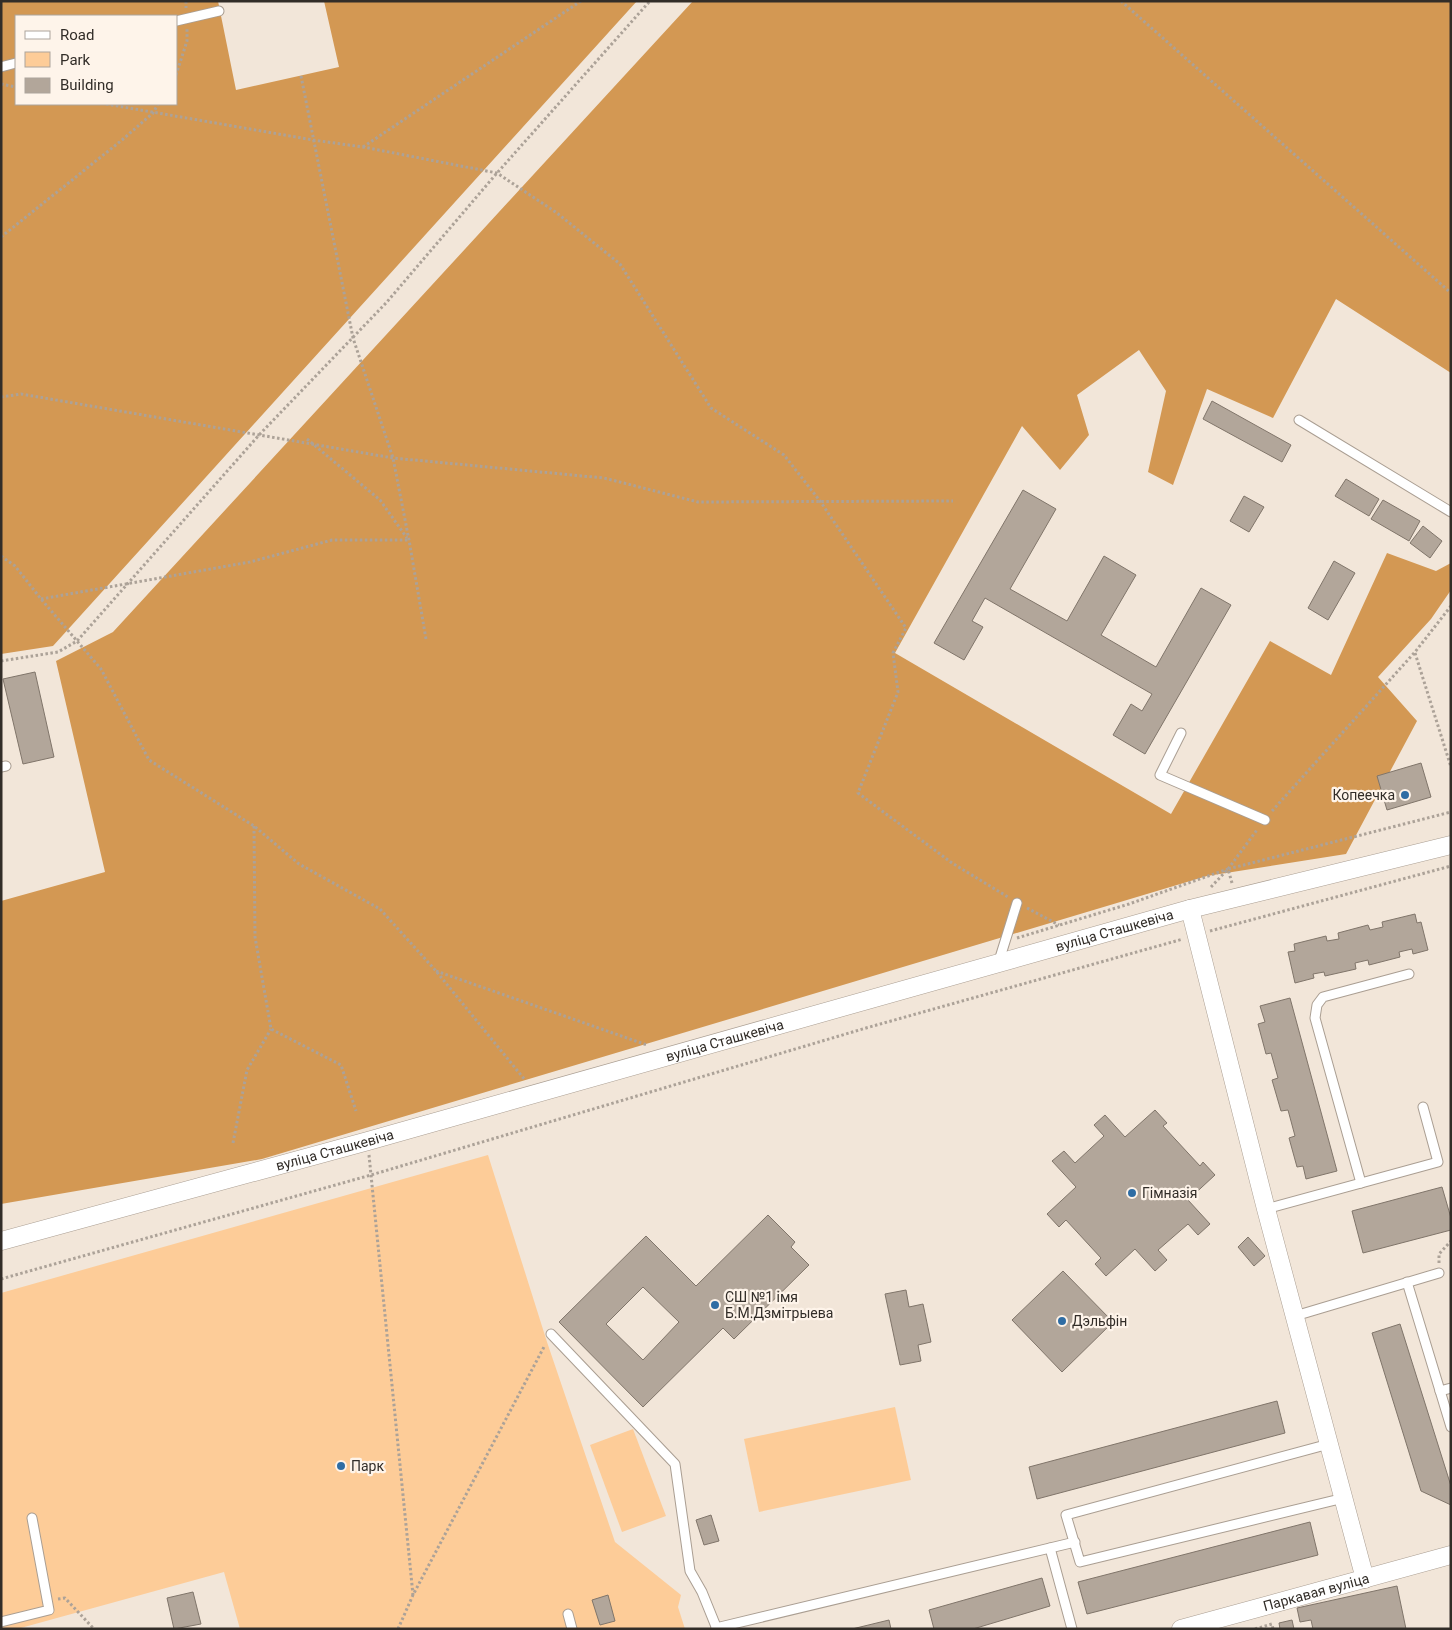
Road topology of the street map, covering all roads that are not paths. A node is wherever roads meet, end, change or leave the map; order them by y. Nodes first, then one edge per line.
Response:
1 (219, 11) dead end
2 (178, 20) edge
3 (15, 63) edge
4 (1, 67) edge
5 (1299, 420) dead end
6 (1451, 512) edge
7 (1181, 734) dead end
8 (1265, 820) road end
9 (1451, 845) edge
10 (1017, 903) road end
11 (1190, 909) junction
12 (998, 964) junction
13 (1409, 974) dead end
14 (1423, 1108) dead end
15 (1360, 1183) junction
16 (1266, 1209) junction
17 (1, 1241) edge
18 (1439, 1273) road end
19 (1407, 1282) junction
20 (1295, 1316) junction
21 (551, 1334) road end
22 (1451, 1388) edge
23 (1440, 1391) junction
24 (1451, 1427) edge
25 (1329, 1444) junction
26 (1344, 1498) junction
27 (32, 1518) dead end
28 (1075, 1542) junction
29 (1050, 1548) junction
30 (1451, 1555) edge
31 (1365, 1579) junction
32 (568, 1614) dead end
33 (1, 1622) edge
34 (572, 1629) edge
35 (717, 1629) edge
36 (1072, 1629) edge
37 (1181, 1629) edge

1 - 2 lane
3 - 4 lane
5 - 6 lane
7 - 8 lane
9 - 11 street, вуліца Сташкевіча
10 - 12 lane
11 - 12 street, вуліца Сташкевіча
11 - 16 street
12 - 17 street, вуліца Сташкевіча
13 - 15 lane
14 - 15 lane
15 - 16 lane
16 - 20 street
18 - 19 lane
19 - 20 lane
19 - 23 lane
20 - 25 street
21 - 35 lane
22 - 23 lane
23 - 24 lane
25 - 26 street
25 - 28 lane
26 - 28 lane
26 - 31 street
27 - 33 lane
28 - 29 lane
29 - 35 lane
29 - 36 lane
30 - 31 street, Паркавая вуліца
31 - 37 street, Паркавая вуліца
32 - 34 lane

